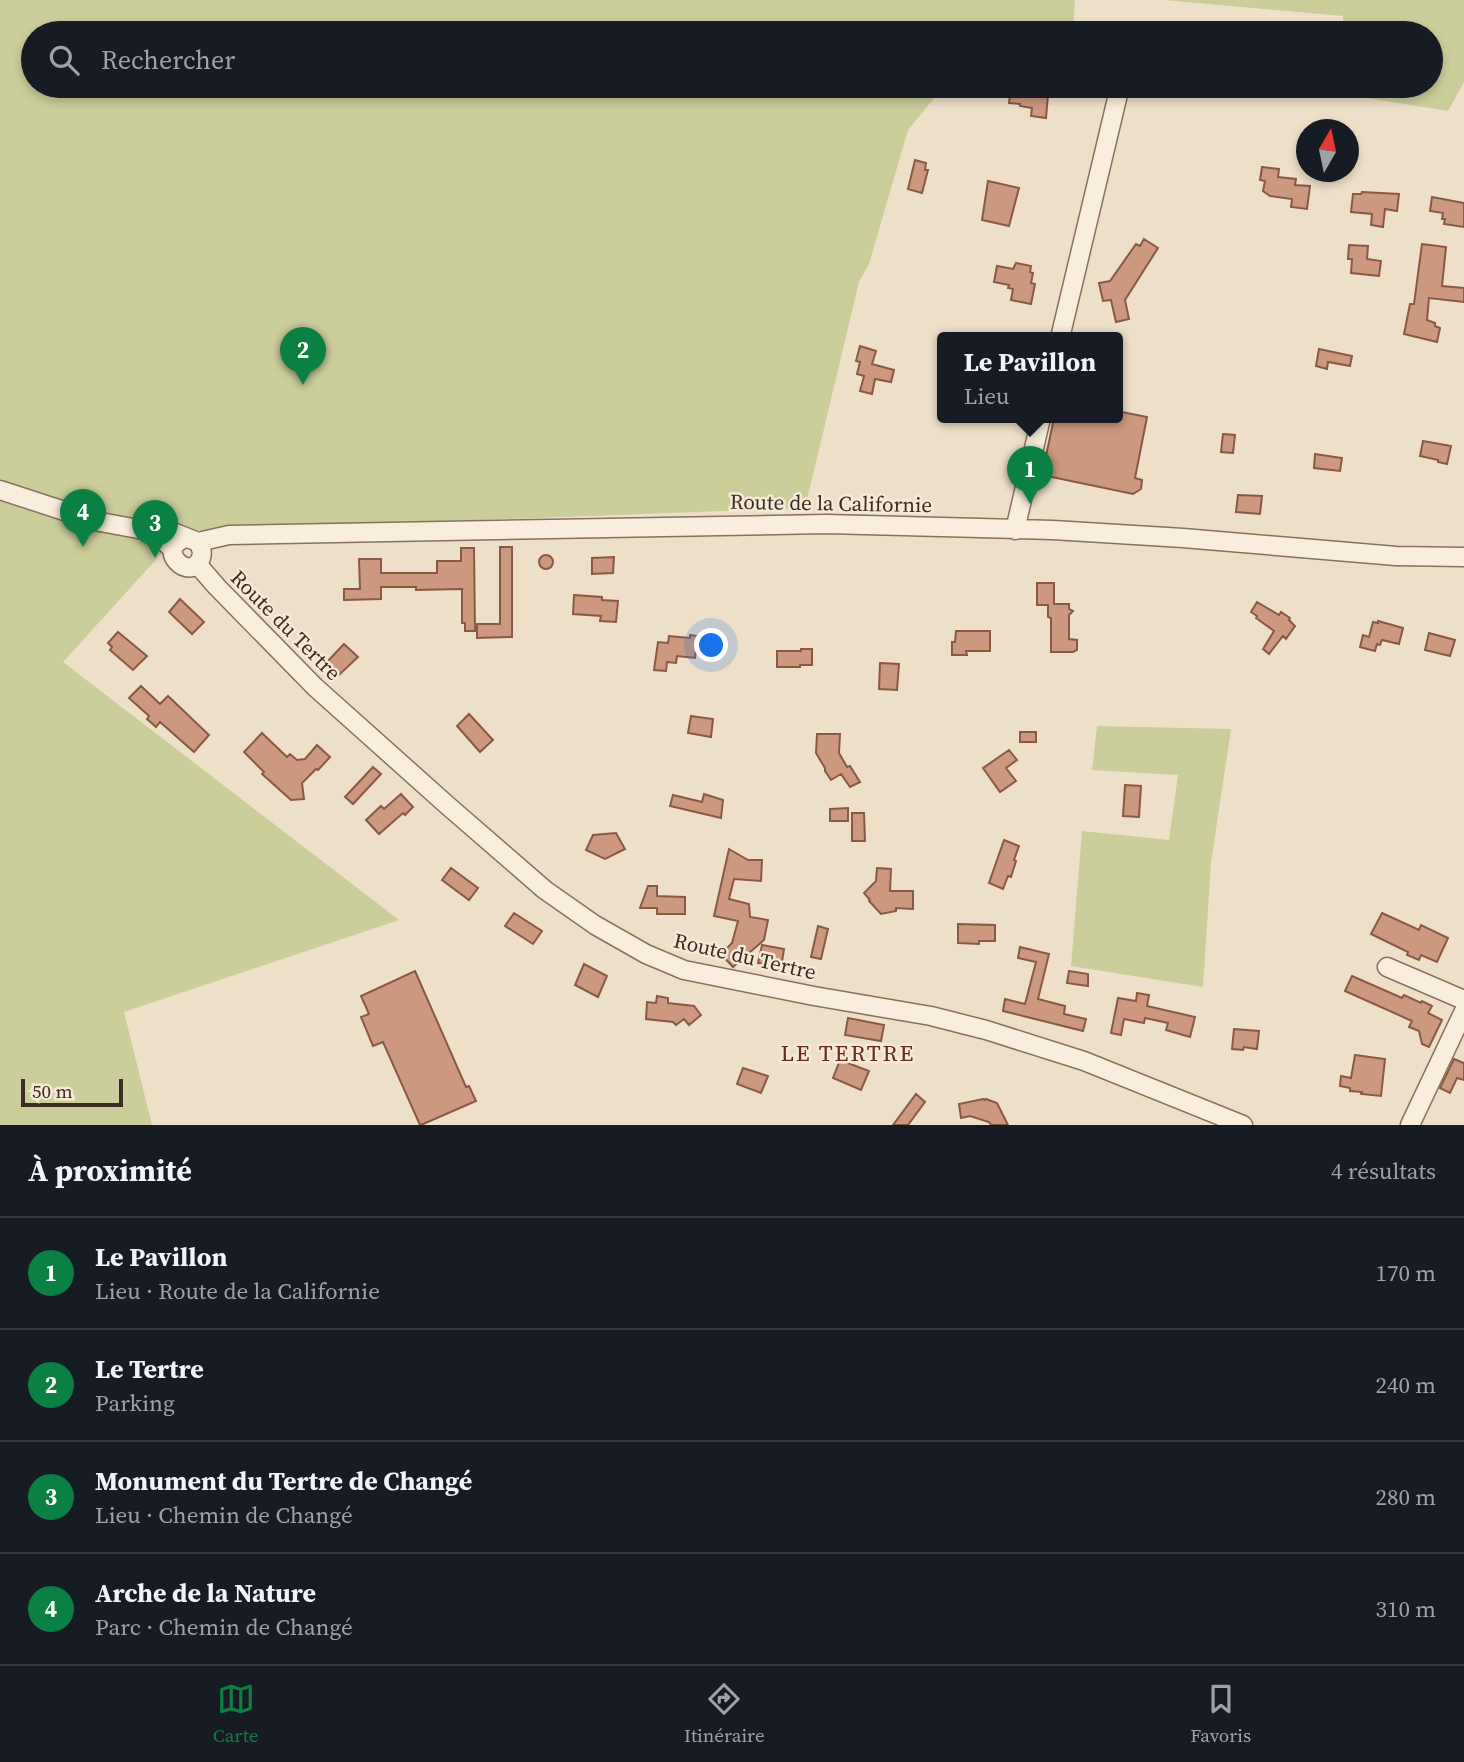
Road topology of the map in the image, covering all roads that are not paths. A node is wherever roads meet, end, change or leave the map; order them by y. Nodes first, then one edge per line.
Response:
1 (1117, 98) edge
2 (1061, 332) edge
3 (1040, 423) edge
4 (0, 490) edge
5 (1015, 530) junction
6 (186, 544) junction
7 (1464, 557) edge
8 (197, 564) junction
9 (1387, 967) dead end
10 (1464, 1000) edge
11 (1464, 1012) edge
12 (1243, 1125) edge
13 (1410, 1125) edge

1 - 2 street
3 - 5 street
4 - 6 street
5 - 6 street, Route de la Californie
5 - 7 street, Route de la Californie
6 - 8 street
6 - 8 street
8 - 12 street, Route du Tertre
9 - 10 street
11 - 13 street

